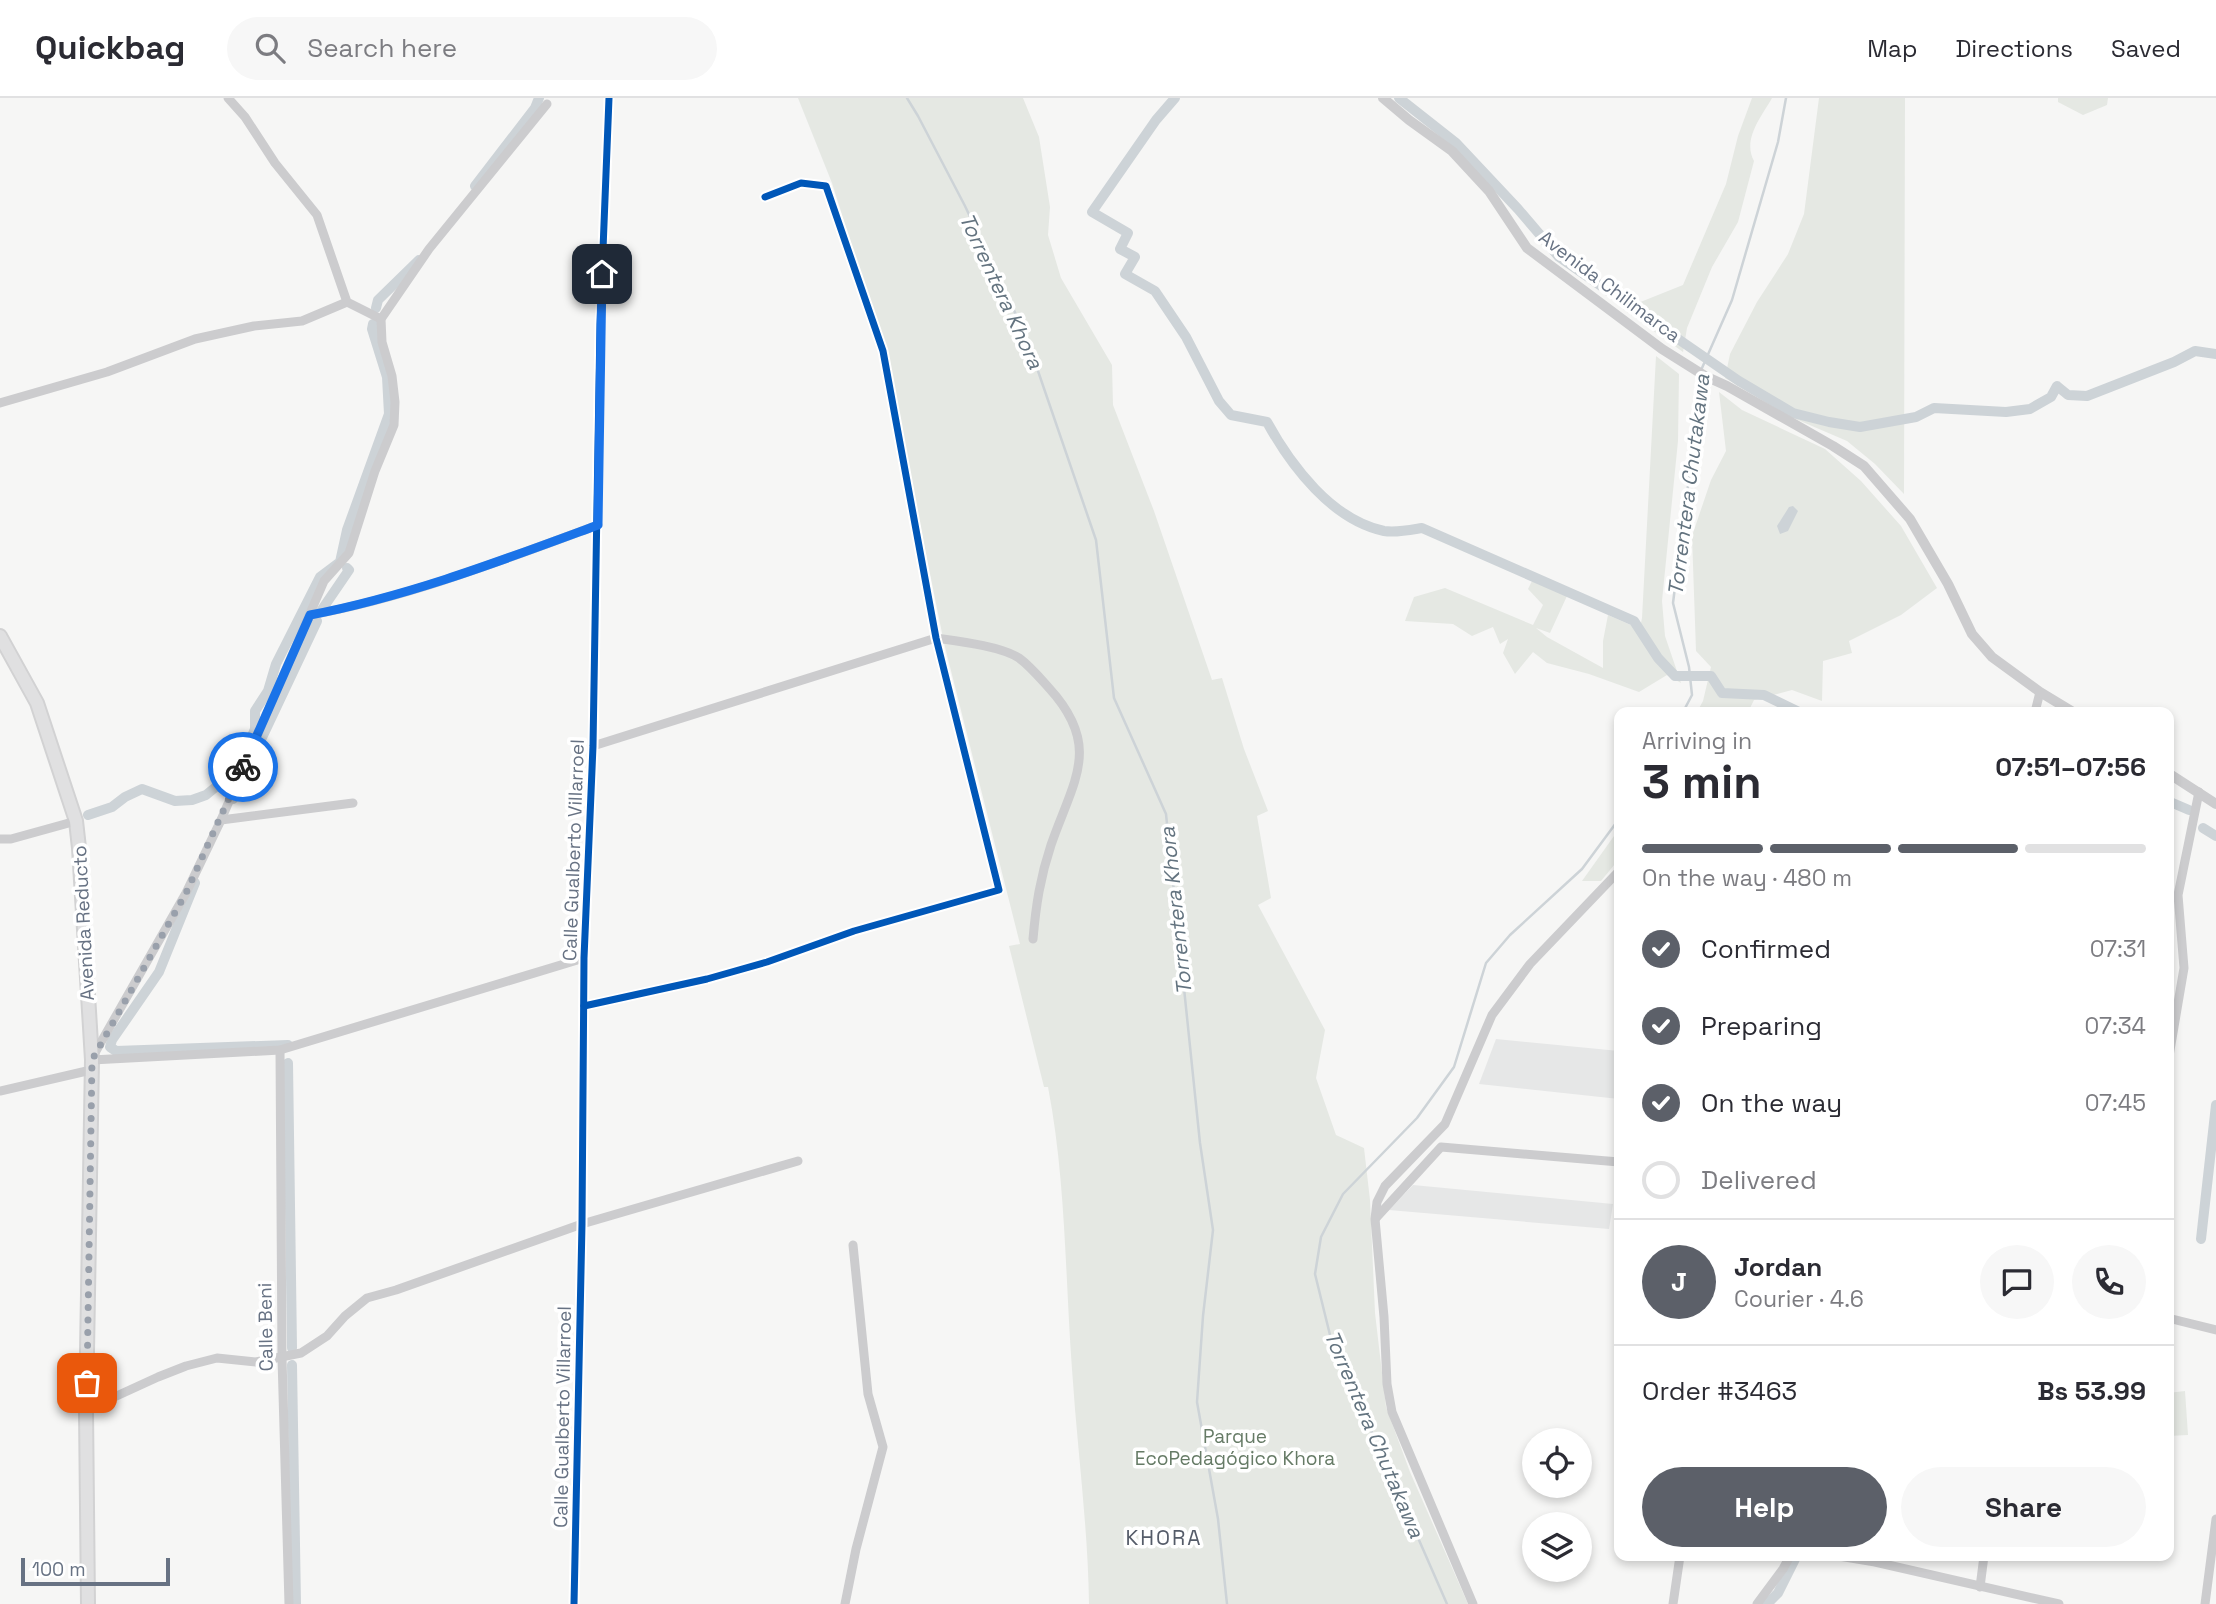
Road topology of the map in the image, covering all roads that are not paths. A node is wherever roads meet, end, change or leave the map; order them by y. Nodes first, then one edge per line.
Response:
1 (228, 98) edge
2 (609, 98) edge
3 (1383, 98) edge
4 (547, 104) dead end
5 (765, 197) dead end
6 (347, 302) junction
7 (381, 319) junction
8 (0, 403) edge
9 (598, 525) junction
10 (310, 615) junction
11 (0, 636) edge
12 (936, 638) junction
13 (2040, 692) junction
14 (2036, 707) edge
15 (2065, 707) edge
16 (593, 746) junction
17 (2174, 777) edge
18 (2199, 792) junction
19 (353, 803) dead end
20 (2216, 804) edge
21 (221, 820) junction
22 (76, 821) junction
23 (0, 839) edge
24 (1614, 876) edge
25 (1033, 939) dead end
26 (584, 958) junction
27 (584, 1006) junction
28 (2174, 1027) edge
29 (280, 1050) junction
30 (91, 1065) junction
31 (0, 1091) edge
32 (798, 1161) dead end
33 (1614, 1162) edge
34 (1375, 1219) junction
35 (582, 1224) junction
36 (853, 1245) dead end
37 (2174, 1320) edge
38 (2216, 1330) edge
39 (282, 1359) junction
40 (86, 1410) junction
41 (2216, 1519) edge
42 (1679, 1561) edge
43 (1787, 1561) edge
44 (1869, 1561) edge
45 (1983, 1561) edge
46 (1980, 1587) junction
47 (88, 1604) edge
48 (289, 1604) edge
49 (574, 1604) edge
50 (845, 1604) edge
51 (1473, 1604) edge
52 (1673, 1604) edge
53 (1757, 1604) edge
54 (2059, 1604) edge
55 (2205, 1604) edge

1 - 6 street
2 - 9 street, Calle Gualberto Villarroel
3 - 13 street, Avenida Chilimarca
4 - 7 street
5 - 12 street
6 - 7 street
6 - 8 street
7 - 10 street
9 - 10 street
9 - 16 street, Calle Gualberto Villarroel
10 - 21 street
11 - 22 main road, Avenida Reducto
12 - 16 street
12 - 25 street
12 - 27 street
13 - 14 street
13 - 15 street, Avenida Chilimarca
16 - 26 street, Calle Gualberto Villarroel
17 - 18 street
18 - 20 street
18 - 28 street
19 - 21 street
21 - 30 street
22 - 23 street
22 - 30 main road, Avenida Reducto
24 - 34 street
26 - 27 street, Calle Gualberto Villarroel
26 - 29 street
27 - 35 street, Calle Gualberto Villarroel
29 - 30 street
29 - 39 street, Calle Beni
30 - 31 street
30 - 40 main road, Avenida Reducto
32 - 35 street
33 - 34 street
34 - 51 street
35 - 39 street
35 - 49 street, Calle Gualberto Villarroel
36 - 50 street
37 - 38 street
39 - 40 street
39 - 48 street, Calle Beni
40 - 47 main road, Avenida Reducto
41 - 55 street
42 - 52 street
43 - 53 street
44 - 46 street
45 - 46 street
46 - 54 street

